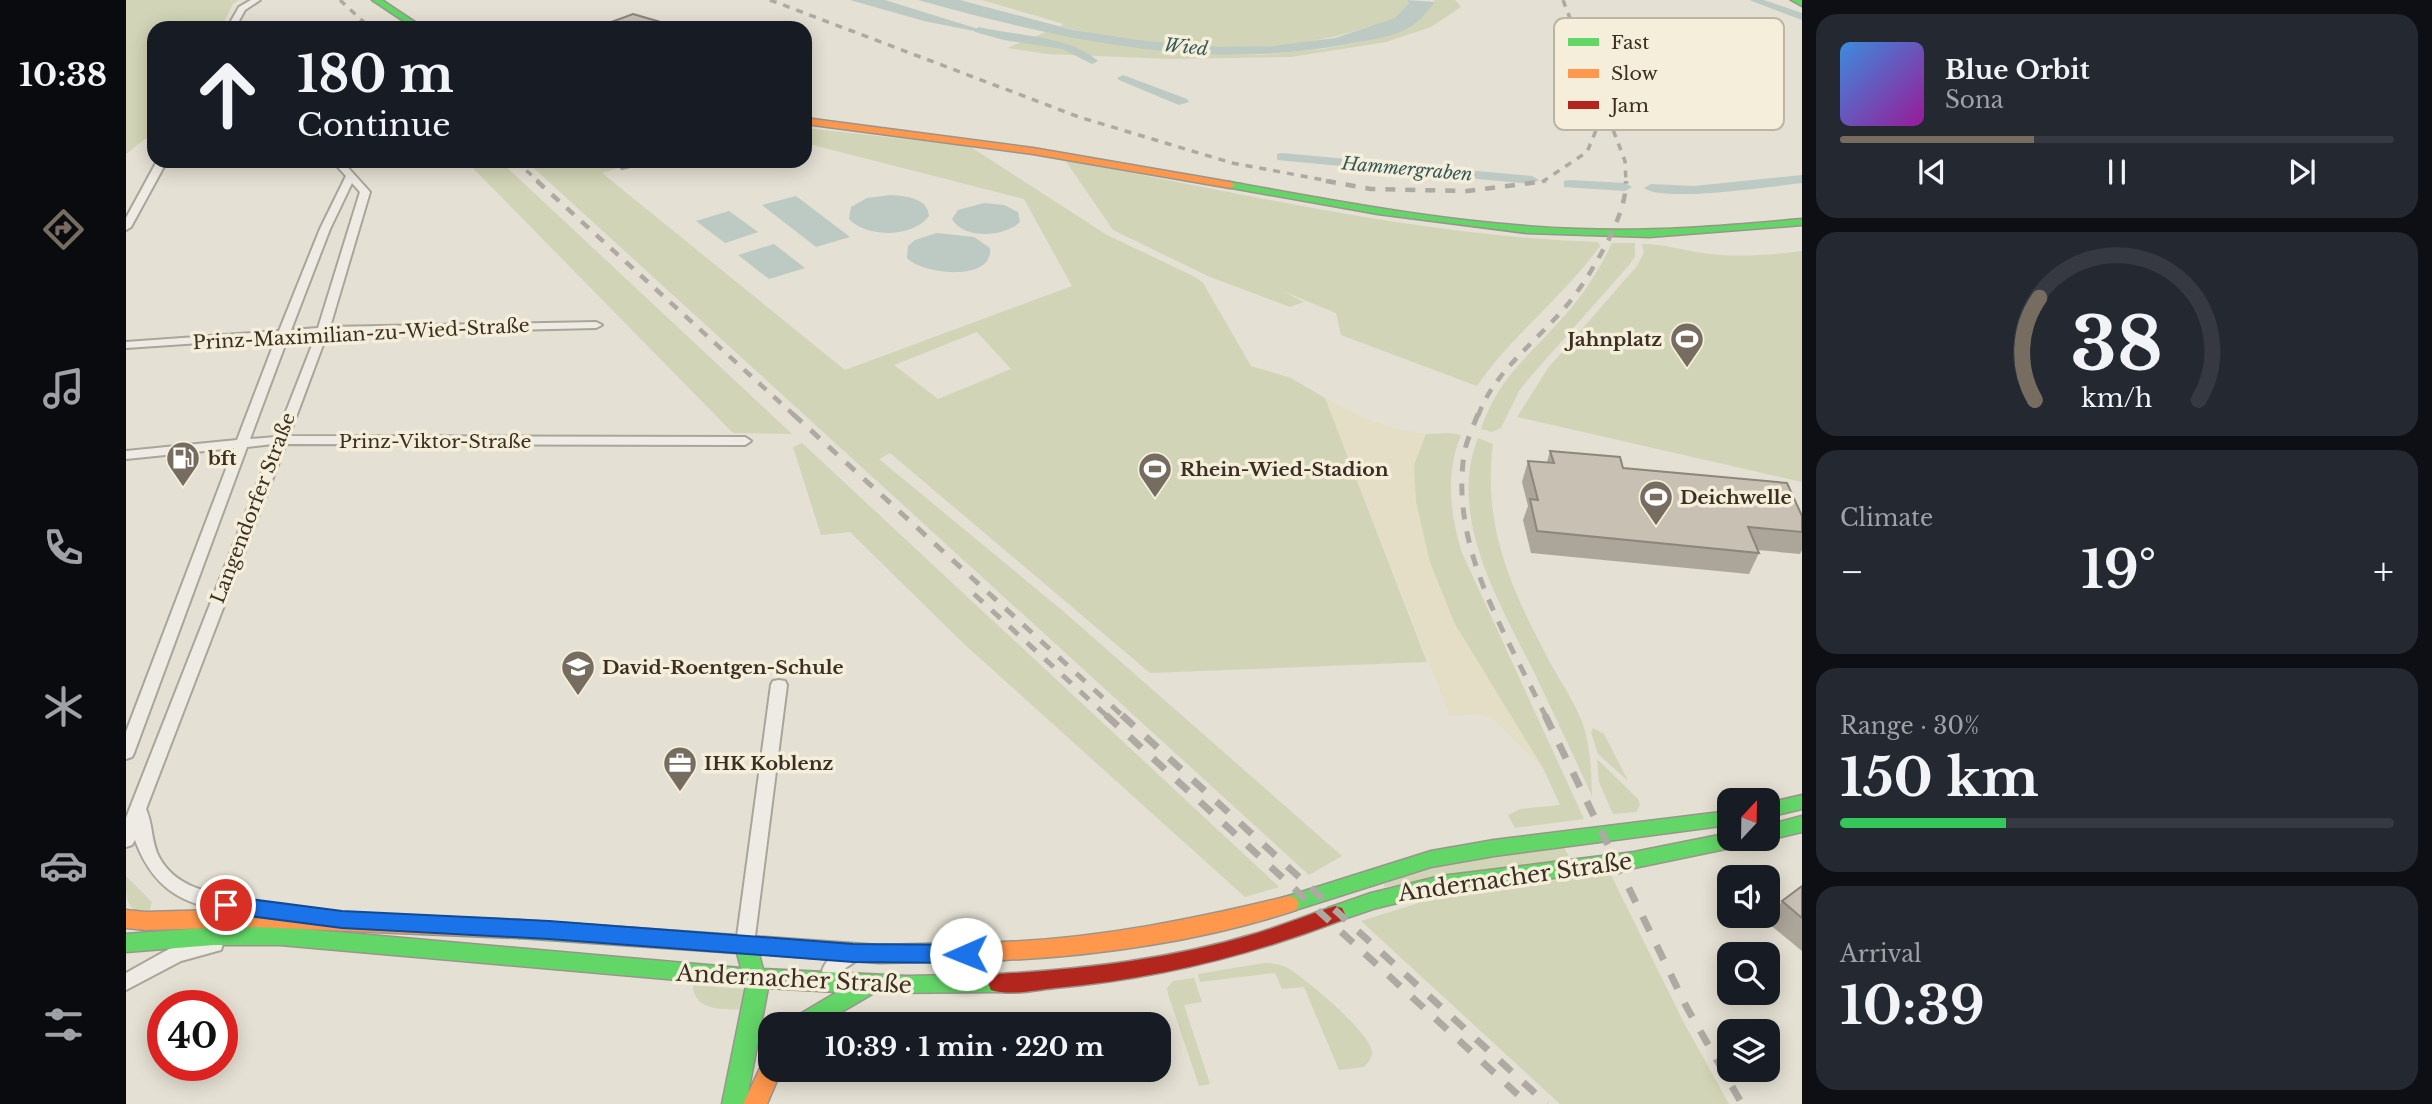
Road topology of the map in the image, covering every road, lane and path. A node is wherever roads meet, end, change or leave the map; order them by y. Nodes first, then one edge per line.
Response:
1 (256, 0) edge
2 (376, 0) edge
3 (1795, 0) edge
4 (1802, 3) edge
5 (235, 21) edge
6 (409, 21) edge
7 (812, 122) edge
8 (158, 168) edge
9 (343, 168) edge
10 (350, 177) junction
11 (1802, 222) edge
12 (126, 226) edge
13 (596, 325) dead end
14 (323, 331) junction
15 (283, 335) junction
16 (126, 345) edge
17 (279, 440) junction
18 (745, 441) dead end
19 (243, 442) junction
20 (126, 455) edge
21 (779, 685) dead end
22 (126, 753) edge
23 (1802, 802) edge
24 (139, 806) junction
25 (1780, 807) edge
26 (1717, 820) edge
27 (1802, 824) edge
28 (1780, 829) edge
29 (126, 840) edge
30 (1717, 843) edge
31 (126, 919) edge
32 (342, 919) junction
33 (255, 935) junction
34 (126, 943) edge
35 (745, 944) junction
36 (853, 953) junction
37 (756, 979) junction
38 (126, 982) edge
39 (840, 985) junction
40 (868, 987) junction
41 (820, 1012) edge
42 (765, 1082) edge
43 (734, 1104) edge
44 (755, 1104) edge

1 - 5 street
2 - 6 street
3 - 4 street
7 - 11 street
8 - 12 street
9 - 10 street, Langendorfer Straße
10 - 14 street, Langendorfer Straße
10 - 15 street, Langendorfer Straße
13 - 14 street, Prinz-Maximilian-zu-Wied-Straße
14 - 15 street, Prinz-Maximilian-zu-Wied-Straße
14 - 17 street, Langendorfer Straße
15 - 16 street, Prinz-Maximilian-zu-Wied-Straße
15 - 19 street, Langendorfer Straße
17 - 18 street, Prinz-Viktor-Straße
17 - 19 street, Prinz-Viktor-Straße
17 - 24 street, Langendorfer Straße
19 - 20 street, Prinz-Viktor-Straße
19 - 22 street, Langendorfer Straße
21 - 35 street
23 - 25 street
24 - 29 street, Langendorfer Straße
24 - 32 street
26 - 36 street, Andernacher Straße
27 - 28 street
30 - 40 street, Andernacher Straße
31 - 32 street, Andernacher Straße
32 - 35 street, Andernacher Straße
33 - 34 street, Andernacher Straße
33 - 37 street, Andernacher Straße
33 - 38 street
35 - 36 street, Andernacher Straße
35 - 37 street
36 - 39 street
37 - 39 street, Andernacher Straße
37 - 43 street
39 - 40 street, Andernacher Straße
40 - 41 street
42 - 44 street

